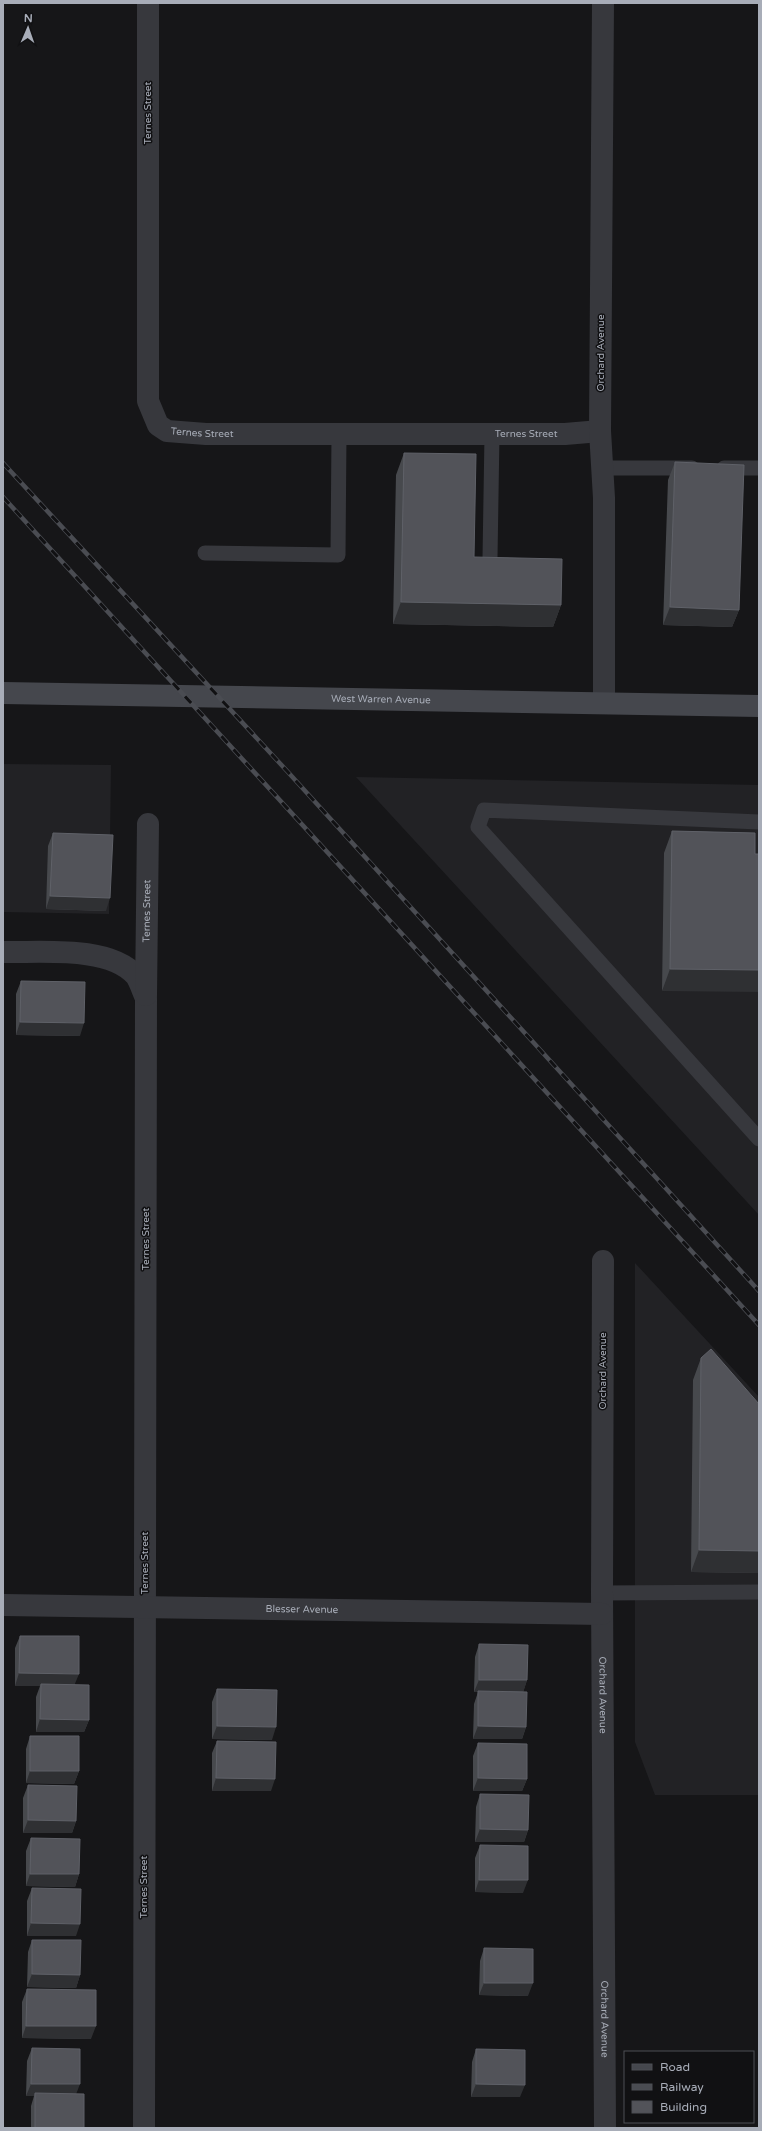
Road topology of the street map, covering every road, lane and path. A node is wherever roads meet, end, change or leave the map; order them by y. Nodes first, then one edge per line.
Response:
1 (148, 3) edge
2 (603, 3) edge
3 (600, 431) junction
4 (339, 434) junction
5 (492, 434) junction
6 (603, 468) junction
7 (759, 468) edge
8 (205, 553) dead end
9 (490, 558) edge
10 (3, 693) edge
11 (604, 703) junction
12 (759, 706) edge
13 (759, 822) edge
14 (148, 824) dead end
15 (3, 952) edge
16 (146, 998) junction
17 (759, 1140) edge
18 (604, 1261) dead end
19 (759, 1592) edge
20 (602, 1604) junction
21 (3, 1605) edge
22 (145, 1606) junction
23 (144, 2128) edge
24 (605, 2128) edge

1 - 4 street, Ternes Street
2 - 3 street, Orchard Avenue
3 - 5 street, Ternes Street
3 - 6 street, Orchard Avenue
4 - 5 street, Ternes Street
4 - 8 lane
5 - 9 lane
6 - 7 lane
6 - 11 street, Orchard Avenue
10 - 11 main road, West Warren Avenue
11 - 12 main road, West Warren Avenue
13 - 17 lane
14 - 16 street, Ternes Street
15 - 16 street, Ternes Street
16 - 22 street, Ternes Street
18 - 20 street, Orchard Avenue
19 - 20 lane
20 - 22 street, Blesser Avenue
20 - 24 street, Orchard Avenue
21 - 22 street, Blesser Avenue
22 - 23 street, Ternes Street

